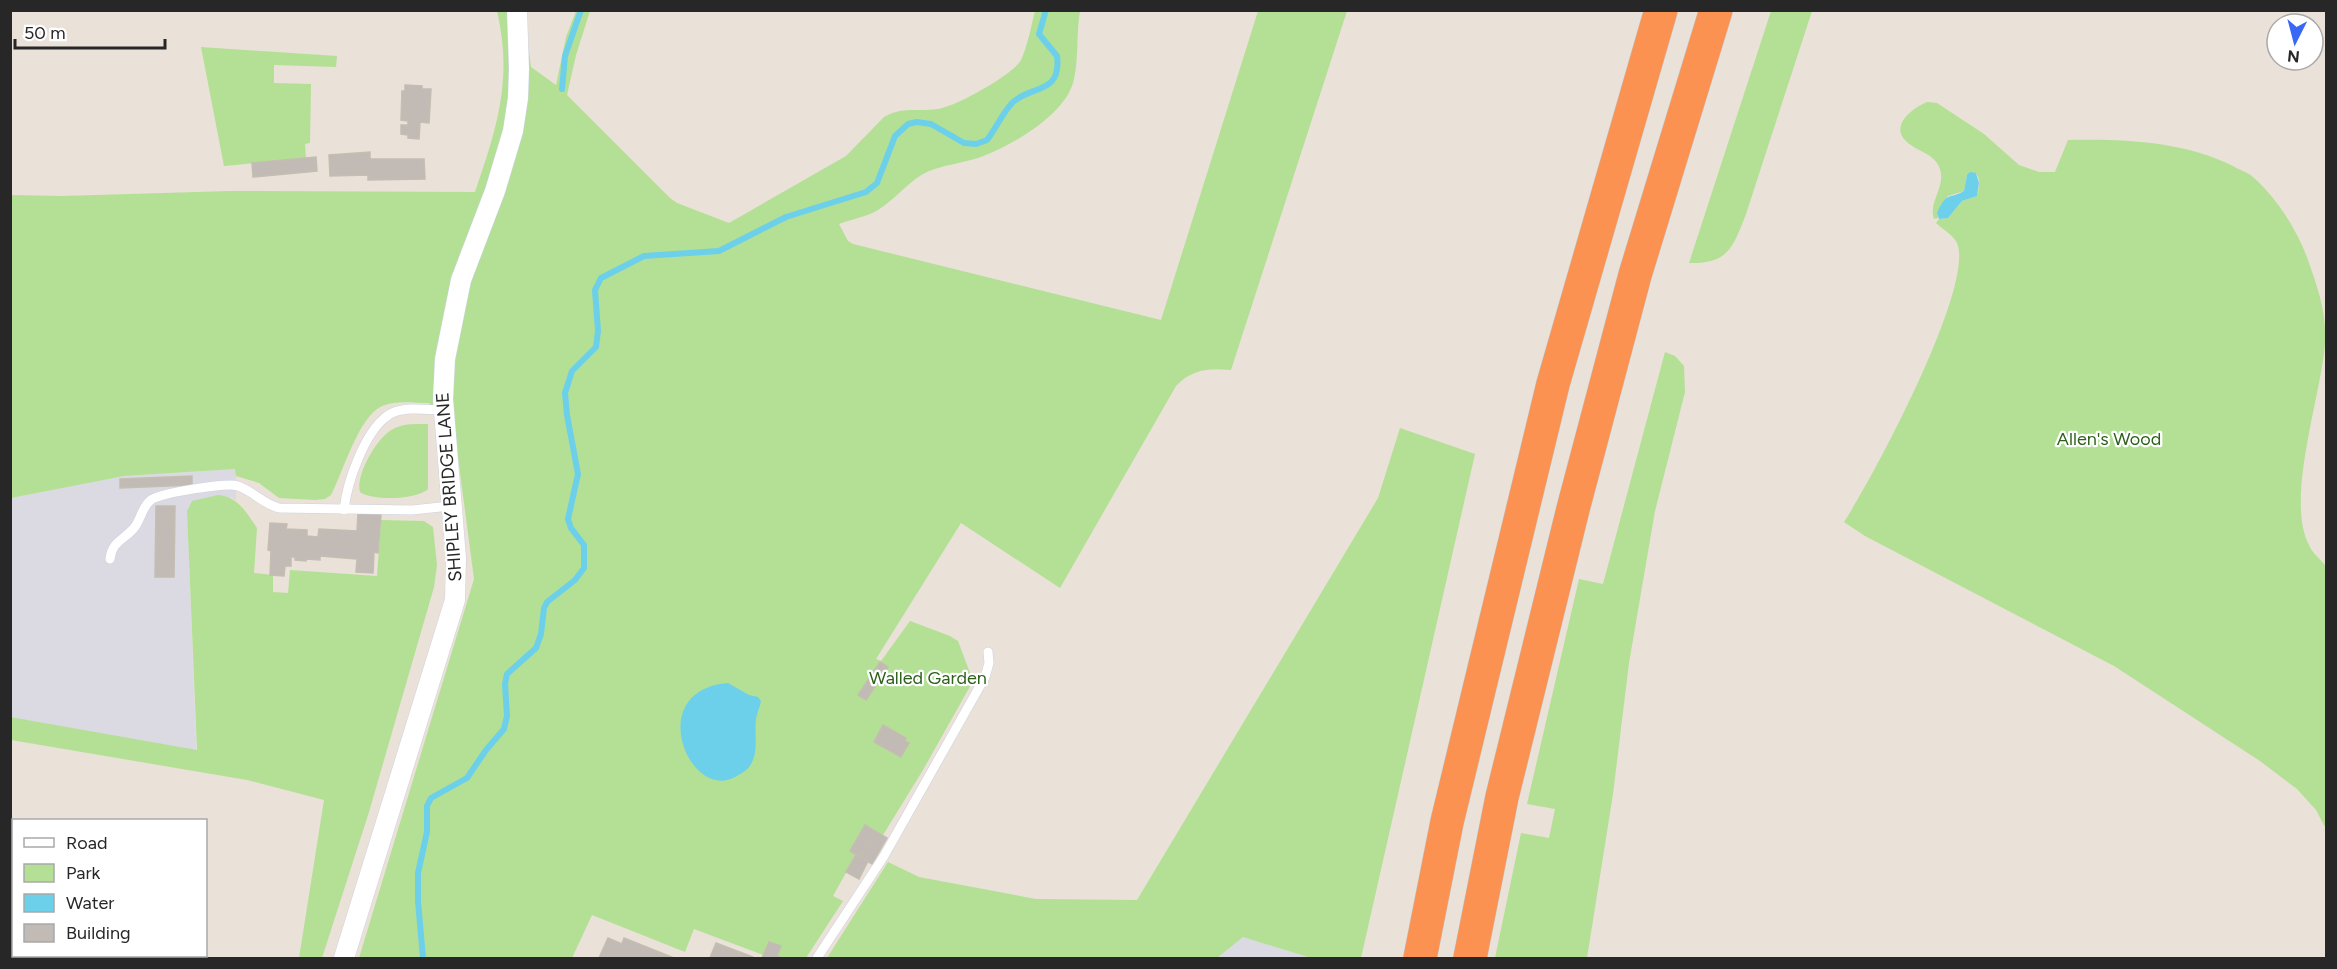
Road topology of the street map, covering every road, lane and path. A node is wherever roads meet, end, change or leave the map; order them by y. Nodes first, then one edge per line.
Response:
1 (517, 10) edge
2 (1661, 10) edge
3 (1716, 10) edge
4 (443, 410) junction
5 (450, 506) junction
6 (344, 510) junction
7 (110, 559) dead end
8 (988, 652) dead end
9 (344, 958) edge
10 (817, 958) edge
11 (1420, 958) edge
12 (1470, 958) edge

1 - 4 street, SHIPLEY BRIDGE LANE
2 - 11 highway
3 - 12 highway
4 - 5 street, SHIPLEY BRIDGE LANE
4 - 6 lane
5 - 6 lane
5 - 9 street, SHIPLEY BRIDGE LANE
6 - 7 lane
8 - 10 lane

